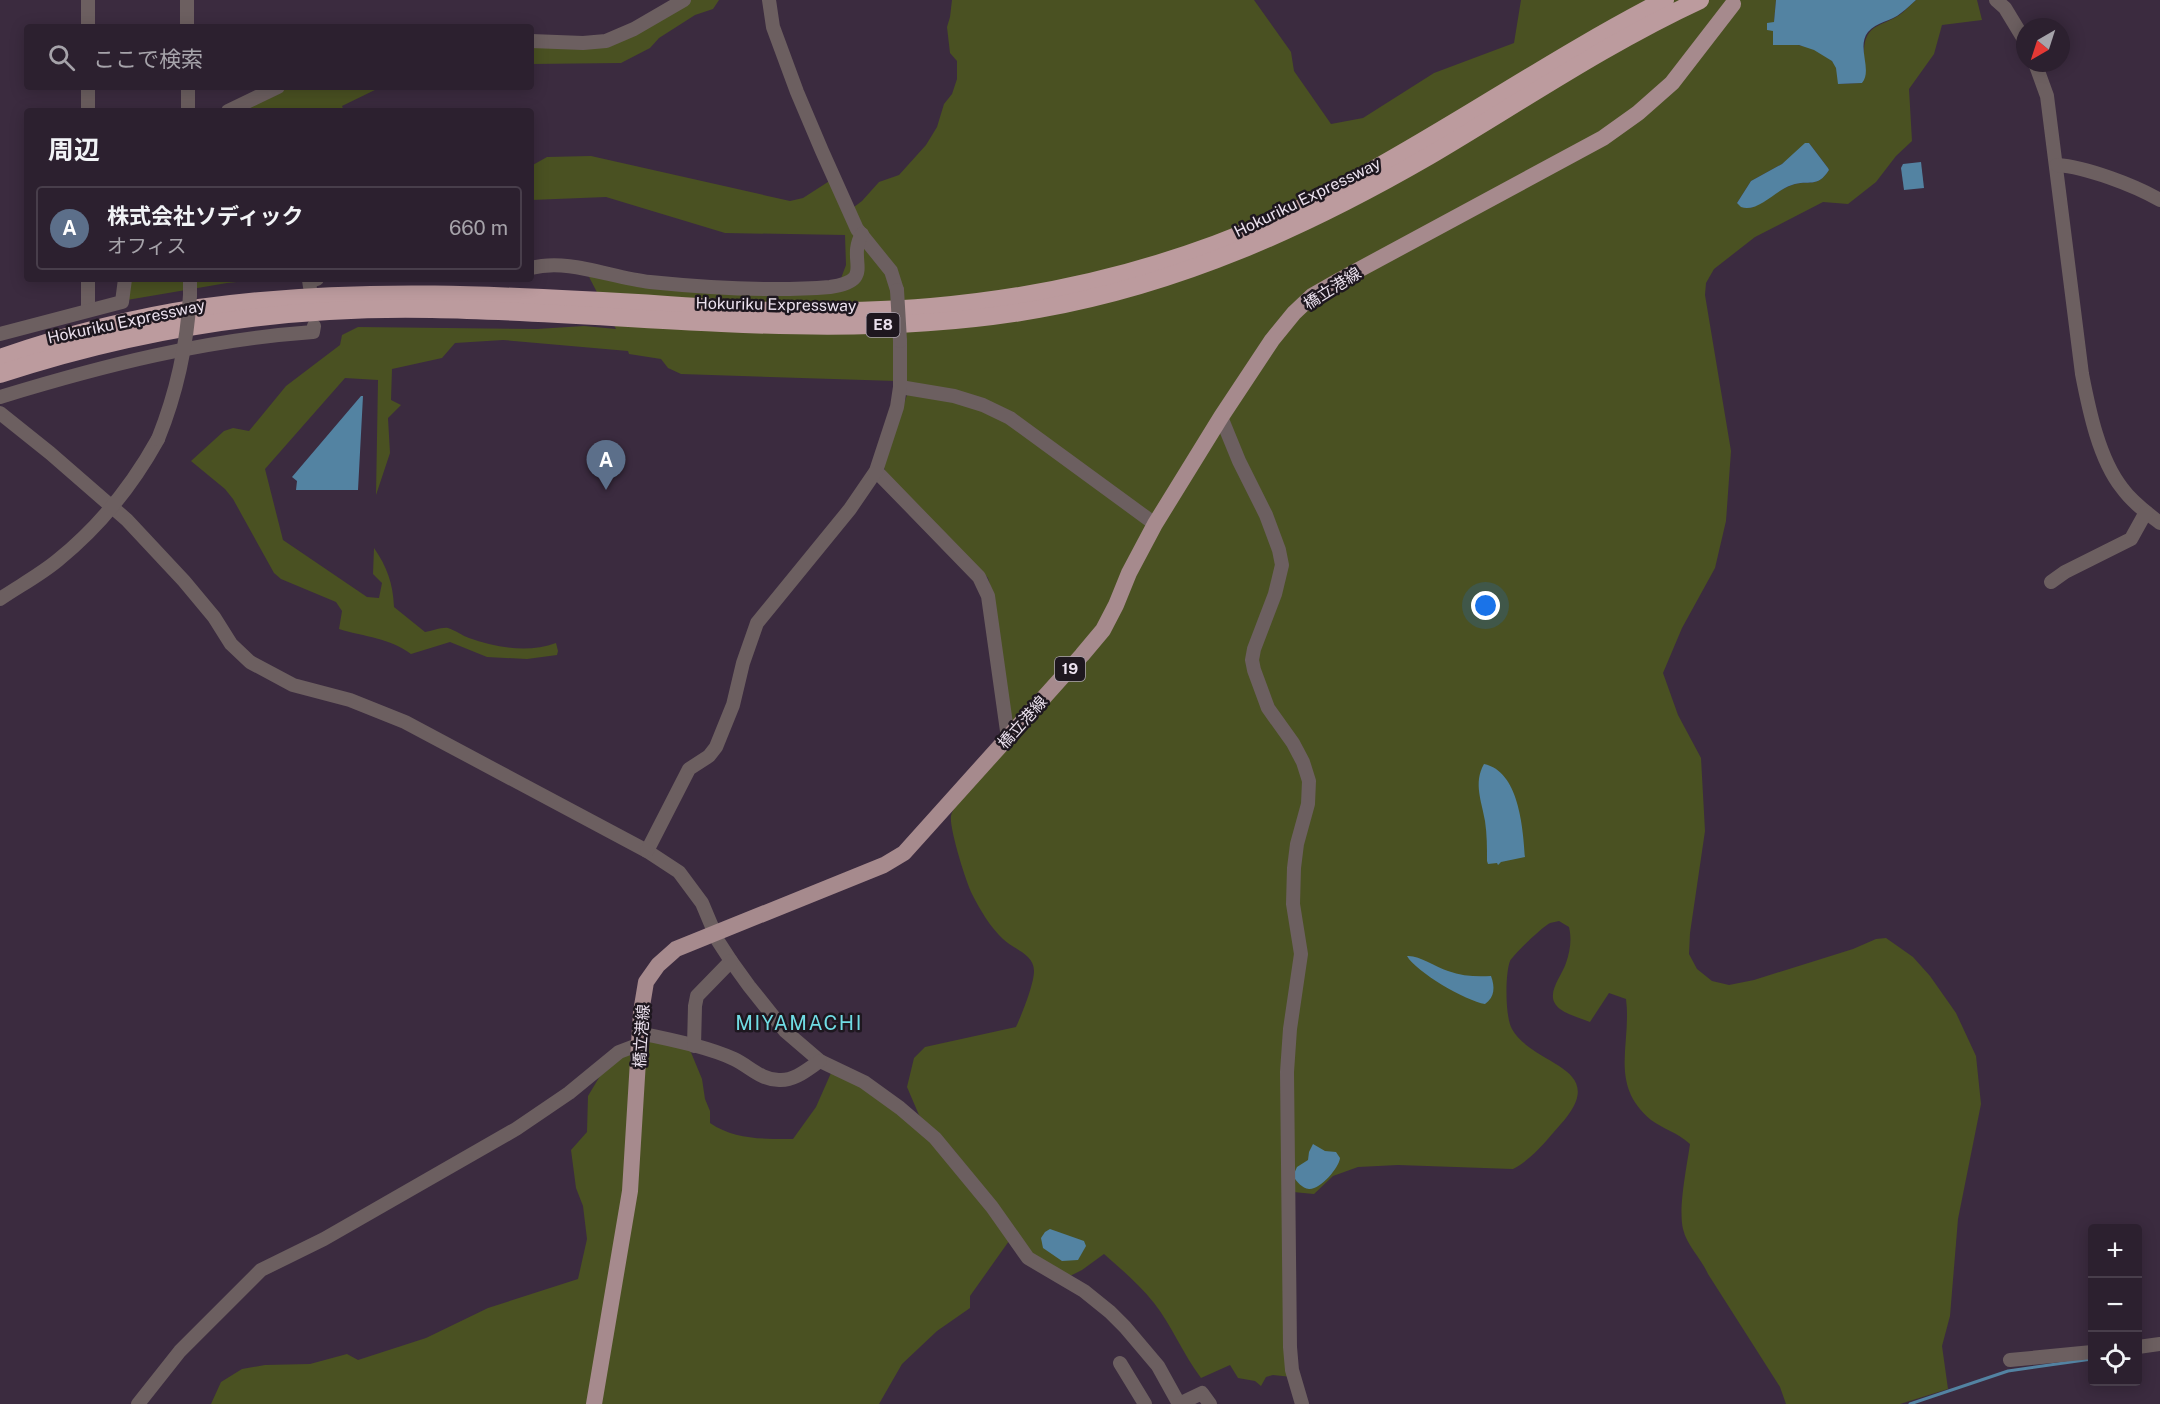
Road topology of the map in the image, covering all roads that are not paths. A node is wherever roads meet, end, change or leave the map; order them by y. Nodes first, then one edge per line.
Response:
1 (88, 0) edge
2 (187, 0) edge
3 (684, 0) edge
4 (769, 0) edge
5 (1665, 0) edge
6 (1700, 0) edge
7 (1996, 0) edge
8 (1733, 4) dead end
9 (88, 24) edge
10 (187, 24) edge
11 (2016, 27) edge
12 (534, 41) edge
13 (2038, 72) edge
14 (88, 90) edge
15 (188, 90) edge
16 (272, 90) edge
17 (88, 108) edge
18 (188, 108) edge
19 (234, 108) edge
20 (2057, 165) junction
21 (2160, 200) edge
22 (862, 234) junction
23 (534, 268) edge
24 (88, 282) edge
25 (125, 282) edge
26 (190, 282) edge
27 (88, 310) junction
28 (314, 326) dead end
29 (0, 334) edge
30 (0, 358) edge
31 (0, 374) edge
32 (900, 387) junction
33 (0, 397) edge
34 (0, 413) edge
35 (1221, 417) junction
36 (876, 471) junction
37 (114, 507) junction
38 (2145, 512) junction
39 (2160, 523) edge
40 (1155, 524) junction
41 (2051, 582) dead end
42 (0, 599) edge
43 (1008, 738) junction
44 (647, 851) junction
45 (715, 934) junction
46 (731, 961) junction
47 (640, 1038) junction
48 (694, 1046) junction
49 (820, 1061) junction
50 (2160, 1344) edge
51 (2142, 1346) edge
52 (2088, 1352) edge
53 (2010, 1360) dead end
54 (1120, 1363) dead end
55 (1203, 1393) edge
56 (138, 1404) edge
57 (594, 1404) edge
58 (1146, 1404) edge
59 (1179, 1404) edge
60 (1302, 1404) edge

1 - 9 street
2 - 10 street
3 - 12 street
4 - 22 street
5 - 30 highway, Hokuriku Expressway / E8
6 - 31 highway, Hokuriku Expressway / E8
7 - 11 street
8 - 35 main road, 橋立港線 / 19
13 - 20 street
14 - 17 street
15 - 18 street
16 - 19 street
20 - 21 street
20 - 38 street
22 - 23 street
22 - 32 street, bridge
24 - 27 street
25 - 27 street
26 - 37 street, bridge
27 - 29 street
28 - 33 street
32 - 36 street
32 - 40 street
34 - 37 street
35 - 40 main road, 橋立港線 / 19
35 - 60 street
36 - 43 street
36 - 44 street
37 - 42 street
37 - 44 street
38 - 39 street
38 - 41 street
40 - 43 main road, 橋立港線 / 19
43 - 45 main road, 橋立港線 / 19
44 - 45 street
45 - 46 street
45 - 47 main road, 橋立港線 / 19
46 - 48 street
46 - 49 street
47 - 48 street
47 - 56 street
47 - 57 main road, 橋立港線 / 19
48 - 49 street
49 - 59 street
50 - 51 street
52 - 53 street
54 - 58 street
55 - 59 street

